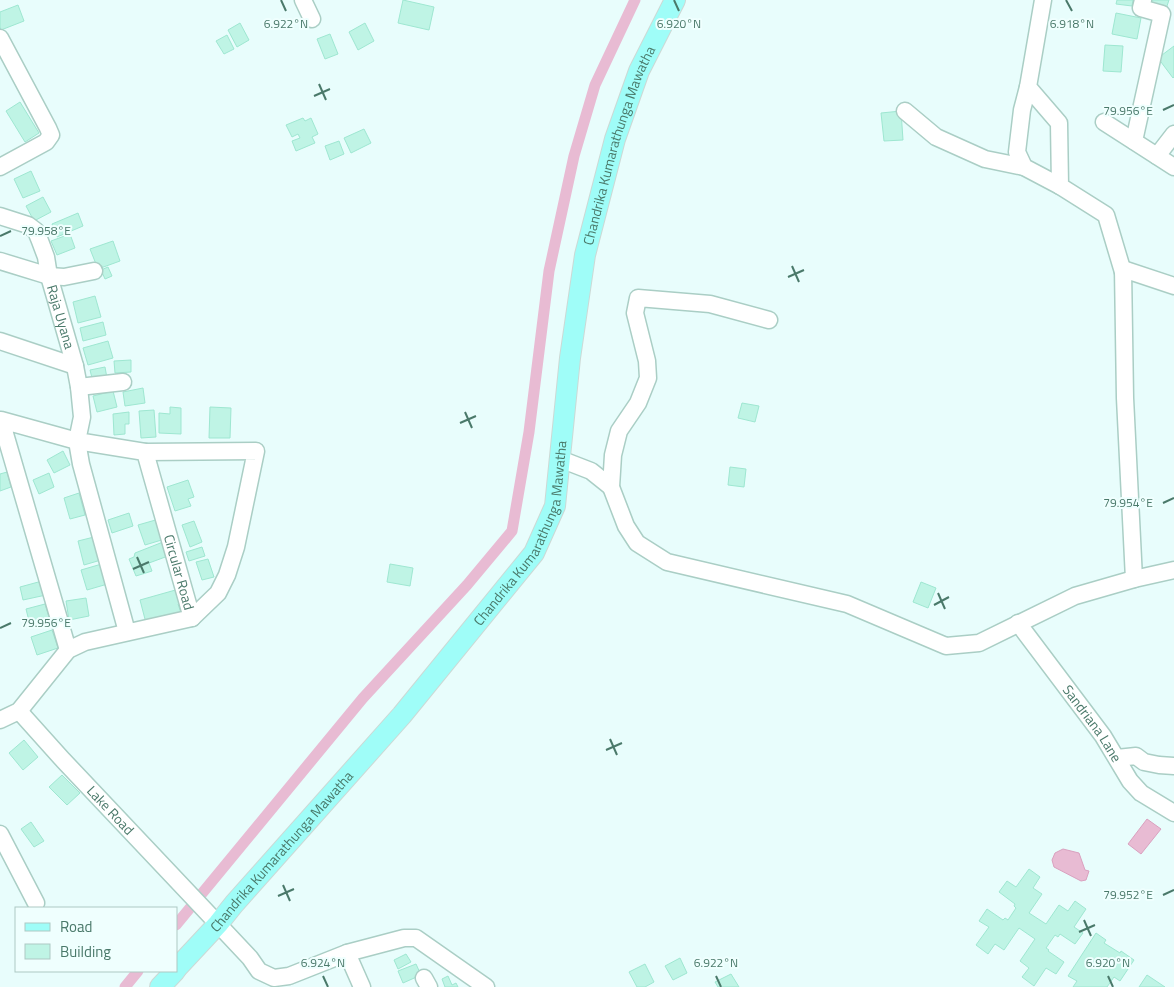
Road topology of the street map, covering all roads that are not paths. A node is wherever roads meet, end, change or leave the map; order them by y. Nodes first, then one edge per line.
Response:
1 (303, 0) edge
2 (675, 0) edge
3 (1044, 0) edge
4 (1143, 0) edge
5 (312, 19) dead end
6 (0, 38) edge
7 (7, 66) edge
8 (1028, 87) junction
9 (904, 111) dead end
10 (1104, 122) dead end
11 (1174, 134) edge
12 (1134, 140) junction
13 (1158, 156) junction
14 (0, 167) edge
15 (1024, 167) junction
16 (1174, 167) edge
17 (1060, 186) junction
18 (0, 216) edge
19 (0, 261) edge
20 (94, 271) dead end
21 (1123, 272) junction
22 (49, 276) junction
23 (1174, 286) edge
24 (769, 320) dead end
25 (0, 341) edge
26 (75, 366) junction
27 (123, 382) dead end
28 (79, 387) junction
29 (77, 441) junction
30 (145, 452) junction
31 (560, 459) junction
32 (611, 488) junction
33 (1174, 570) edge
34 (1134, 579) junction
35 (192, 618) junction
36 (1018, 623) junction
37 (127, 632) junction
38 (68, 650) junction
39 (18, 711) junction
40 (0, 720) edge
41 (1117, 758) junction
42 (1174, 766) edge
43 (1174, 813) edge
44 (0, 834) edge
45 (36, 904) dead end
46 (214, 919) junction
47 (347, 953) junction
48 (178, 967) edge
49 (174, 972) edge
50 (276, 982) edge
51 (160, 987) edge
52 (362, 987) edge
53 (486, 987) edge

1 - 5 street
2 - 31 main road, Chandrika Kumarathunga Mawatha
3 - 8 street
4 - 12 street
6 - 7 street
7 - 14 street
8 - 15 street
8 - 17 street
9 - 15 street
10 - 12 street
11 - 13 street
12 - 13 street
13 - 16 street
15 - 17 street
17 - 21 street
18 - 22 street, Raja Uyana
19 - 22 street
20 - 22 street
21 - 23 street
21 - 34 street
22 - 26 street, Raja Uyana
24 - 32 street
25 - 26 street
26 - 28 street, Raja Uyana
27 - 28 street
28 - 29 street, Raja Uyana
29 - 30 street
29 - 37 street
29 - 38 street
30 - 35 street, Circular Road
30 - 35 street
31 - 32 street
31 - 46 main road, Chandrika Kumarathunga Mawatha
32 - 36 street
33 - 34 street
34 - 36 street
35 - 37 street, Circular Road
36 - 41 street, Sandriana Lane
37 - 38 street, Circular Road
38 - 39 street, Circular Road
39 - 40 street
39 - 46 street, Lake Road
41 - 42 street
41 - 43 street, Sandriana Lane
44 - 45 street
46 - 48 main road, Chandrika Kumarathunga Mawatha
46 - 50 street, Lake Road
47 - 50 street
47 - 52 street
47 - 53 street
49 - 51 main road, Chandrika Kumarathunga Mawatha

